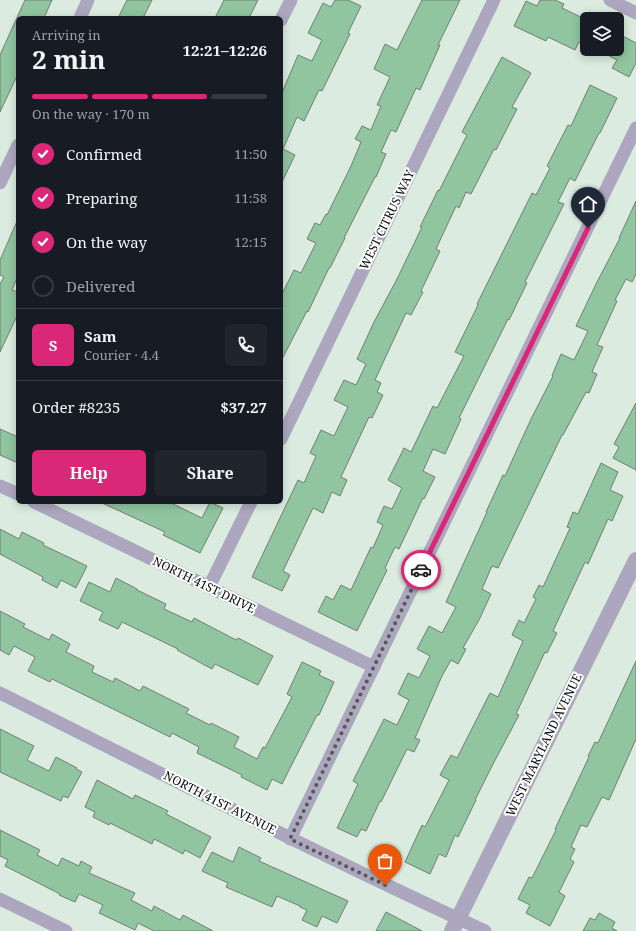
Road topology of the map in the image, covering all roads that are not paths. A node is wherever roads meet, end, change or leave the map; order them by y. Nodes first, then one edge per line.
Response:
1 (88, 0) edge
2 (291, 0) edge
3 (494, 0) edge
4 (610, 0) edge
5 (636, 13) edge
6 (81, 16) edge
7 (283, 16) edge
8 (636, 128) edge
9 (16, 150) edge
10 (0, 183) edge
11 (283, 435) edge
12 (0, 486) edge
13 (16, 493) edge
14 (41, 504) edge
15 (250, 504) edge
16 (636, 560) edge
17 (209, 587) junction
18 (374, 667) junction
19 (0, 693) edge
20 (290, 839) junction
21 (0, 899) edge
22 (455, 925) edge
23 (42, 926) edge
24 (66, 931) edge
25 (485, 931) edge

1 - 6 street
2 - 7 street
3 - 11 street, WEST CITRUS WAY
4 - 5 street
8 - 18 street
9 - 10 street
12 - 13 street
14 - 17 street, NORTH 41ST DRIVE
15 - 17 street
16 - 22 street, WEST MARYLAND AVENUE
17 - 18 street, NORTH 41ST DRIVE
18 - 20 street
19 - 20 street, NORTH 41ST AVENUE
20 - 22 street, NORTH 41ST AVENUE
21 - 23 street
22 - 25 street, NORTH 41ST AVENUE
23 - 24 street

